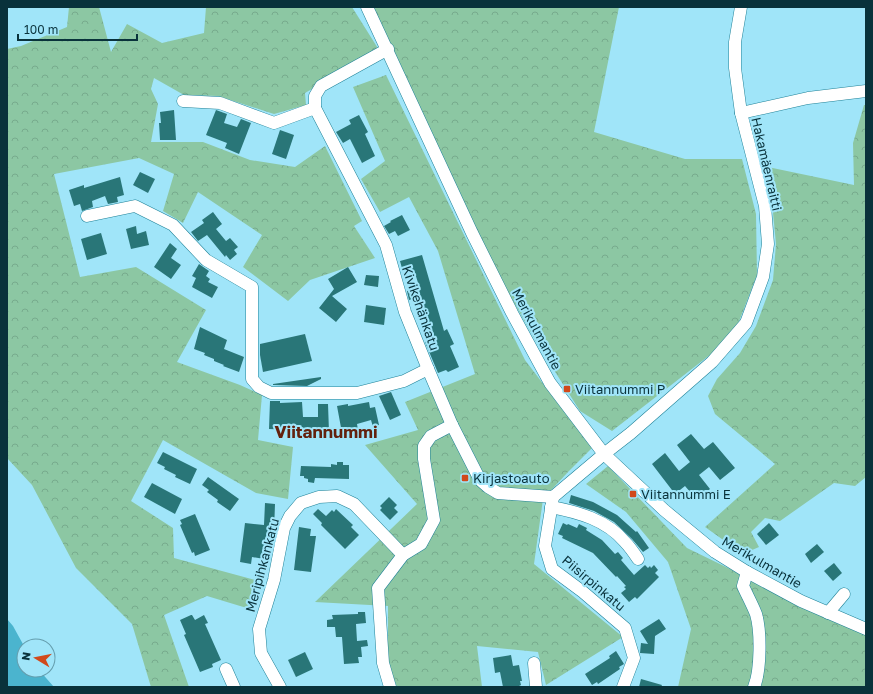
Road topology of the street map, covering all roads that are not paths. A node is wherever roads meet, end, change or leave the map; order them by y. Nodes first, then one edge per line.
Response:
1 (368, 7) edge
2 (741, 7) edge
3 (388, 49) junction
4 (866, 91) edge
5 (183, 101) dead end
6 (315, 108) junction
7 (741, 113) junction
8 (87, 216) dead end
9 (428, 369) junction
10 (452, 425) junction
11 (604, 454) junction
12 (552, 502) junction
13 (403, 555) junction
14 (638, 559) dead end
15 (747, 572) junction
16 (844, 594) dead end
17 (828, 613) junction
18 (866, 629) edge
19 (534, 663) dead end
20 (226, 669) dead end
21 (234, 687) edge
22 (280, 687) edge
23 (390, 687) edge
24 (536, 687) edge
25 (623, 687) edge
26 (754, 687) edge

1 - 3 street, Merikulmantie
2 - 7 street, Hakamäenraitti
3 - 6 street
3 - 11 street, Merikulmantie
4 - 7 street
5 - 6 street
6 - 9 street, Kivikehänkatu
7 - 11 street, Hakamäenraitti
8 - 9 street
9 - 10 street, Kivikehänkatu
10 - 12 street, Kivikehänkatu
10 - 13 street
11 - 12 street
11 - 15 street, Merikulmantie
12 - 14 street, Kivikehänkatu
12 - 25 street, Piisirpinkatu
13 - 22 street, Meripihkankatu
13 - 23 street
15 - 17 street, Merikulmantie
15 - 26 street
16 - 17 street
17 - 18 street, Merikulmantie
19 - 24 street
20 - 21 street

